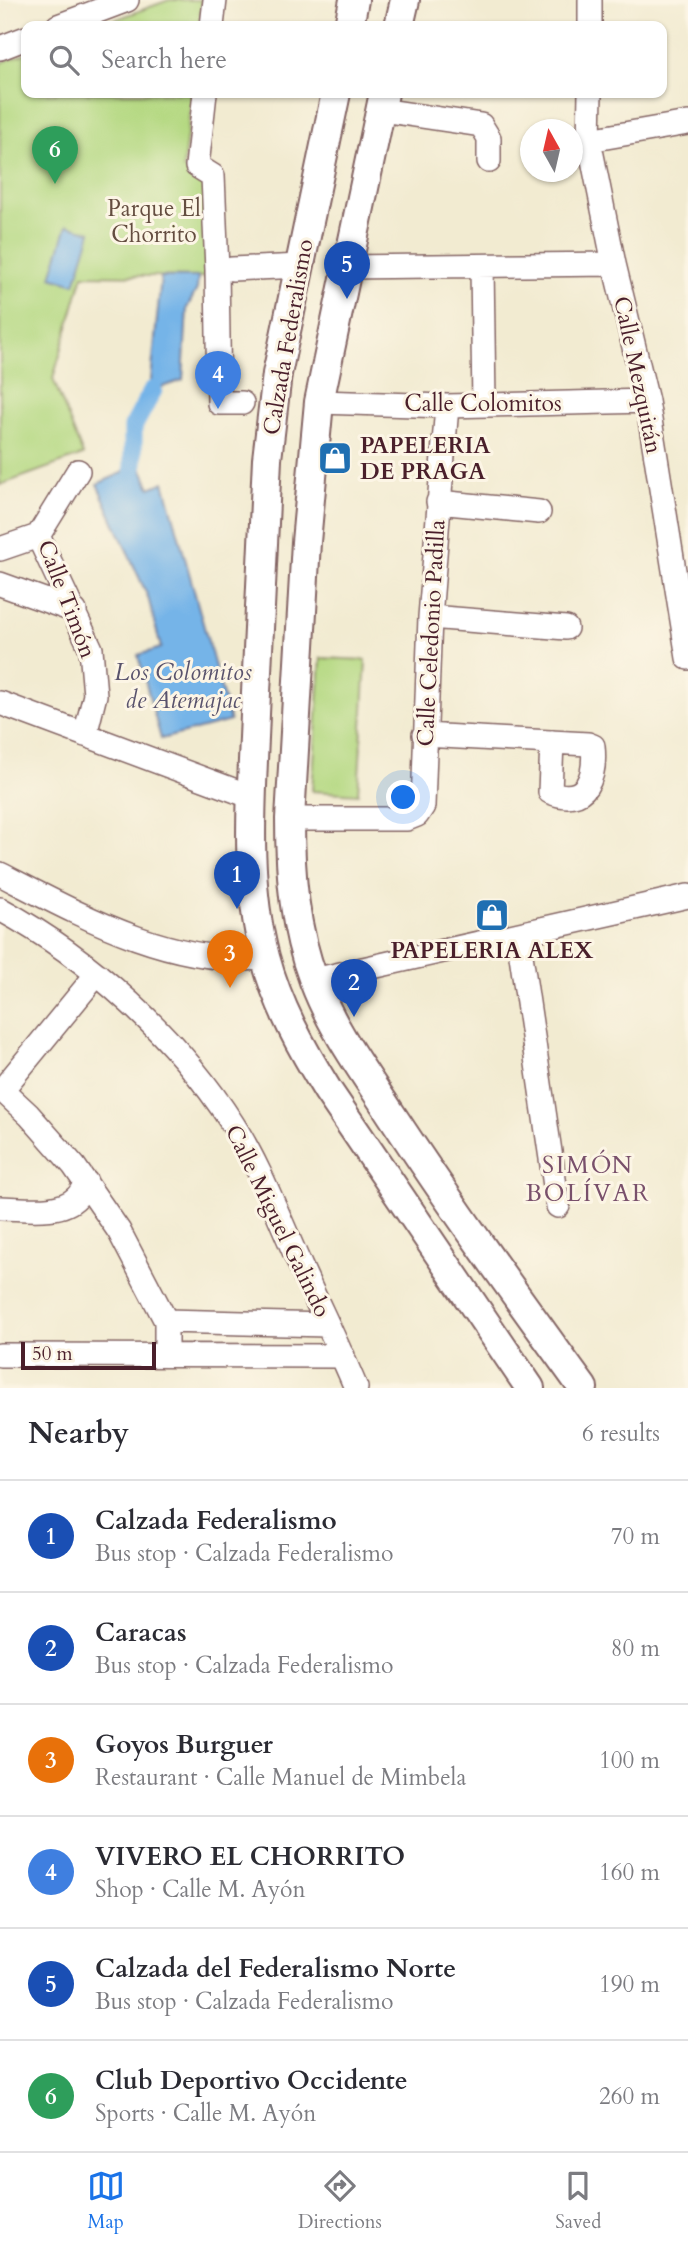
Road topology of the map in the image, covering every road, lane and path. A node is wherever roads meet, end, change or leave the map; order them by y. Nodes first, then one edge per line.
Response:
1 (215, 0) edge
2 (354, 0) edge
3 (405, 0) edge
4 (590, 0) edge
5 (112, 3) edge
6 (70, 21) edge
7 (213, 21) edge
8 (350, 21) edge
9 (400, 21) edge
10 (590, 21) edge
11 (21, 40) edge
12 (0, 48) edge
13 (204, 98) edge
14 (334, 98) edge
15 (590, 98) edge
16 (383, 101) edge
17 (688, 123) edge
18 (589, 140) junction
19 (489, 161) dead end
20 (614, 264) junction
21 (301, 266) junction
22 (346, 267) junction
23 (482, 267) junction
24 (232, 269) dead end
25 (647, 401) junction
26 (319, 402) junction
27 (242, 403) dead end
28 (484, 404) junction
29 (447, 406) junction
30 (78, 471) dead end
31 (438, 502) junction
32 (539, 512) dead end
33 (38, 536) junction
34 (0, 549) edge
35 (0, 584) edge
36 (75, 611) junction
37 (430, 617) junction
38 (566, 628) dead end
39 (688, 658) edge
40 (0, 703) edge
41 (85, 735) junction
42 (424, 735) junction
43 (552, 742) dead end
44 (251, 797) junction
45 (290, 819) junction
46 (6, 877) edge
47 (688, 896) edge
48 (45, 897) junction
49 (0, 908) edge
50 (22, 923) junction
51 (518, 934) junction
52 (265, 958) junction
53 (97, 974) junction
54 (314, 980) junction
55 (1, 1089) edge
56 (86, 1182) junction
57 (558, 1206) dead end
58 (0, 1208) edge
59 (166, 1321) junction
60 (327, 1325) junction
61 (0, 1355) edge
62 (166, 1355) junction
63 (343, 1356) junction
64 (356, 1388) edge
65 (530, 1388) edge
66 (583, 1388) edge

1 - 7 street
2 - 8 main road
3 - 9 main road
4 - 10 street
5 - 6 street
11 - 12 street
13 - 27 street
14 - 21 main road, Calzada Federalismo
15 - 18 street, Calle Mezquitán
16 - 19 street
16 - 22 main road, Calzada Federalismo
17 - 18 street
18 - 20 street, Calle Mezquitán
20 - 23 street
20 - 25 street, Calle Mezquitán
21 - 24 street
21 - 44 main road, Calzada Federalismo
22 - 23 street
22 - 26 main road, Calzada Federalismo
23 - 28 street
25 - 28 street, Calle Colomitos
25 - 39 street, Calle Mezquitán
26 - 29 street, Calle Colomitos
26 - 45 main road, Calzada Federalismo
28 - 29 street, Calle Colomitos
29 - 31 street, Calle Celedonio Padilla
30 - 33 street, Calle Timón
31 - 32 street
31 - 37 street, Calle Celedonio Padilla
33 - 34 street
33 - 36 street, Calle Timón
35 - 36 street
36 - 41 street, Calle Timón
37 - 38 street
37 - 42 street, Calle Celedonio Padilla
40 - 41 street
41 - 44 street
42 - 43 street
42 - 45 street, Calle Celedonio Padilla
44 - 52 main road, Calzada Federalismo
45 - 54 main road, Calzada Federalismo
46 - 48 street
46 - 49 street
47 - 51 street
48 - 50 street
48 - 52 street
49 - 50 street, Calle Miguel Galindo
50 - 53 street, Calle Miguel Galindo
51 - 54 street
51 - 57 street
52 - 65 main road, Calzada Federalismo
53 - 55 street
53 - 60 street, Calle Miguel Galindo
54 - 66 main road, Calzada Federalismo
55 - 56 street
56 - 58 street
56 - 59 street
59 - 60 street
59 - 62 street
60 - 63 street, Calle Miguel Galindo
61 - 62 street
62 - 63 street
63 - 64 street, Calle Miguel Galindo

